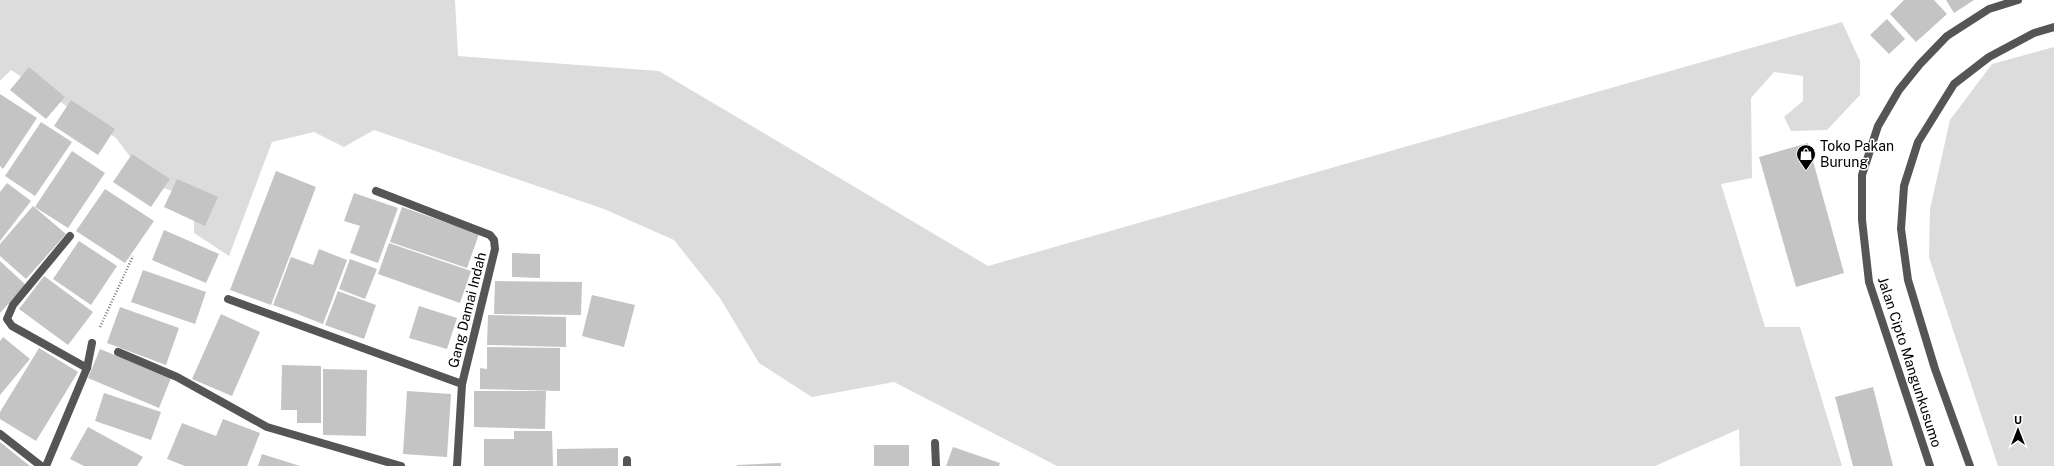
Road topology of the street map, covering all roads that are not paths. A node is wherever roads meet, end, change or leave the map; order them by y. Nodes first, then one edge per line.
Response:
1 (2018, 0) edge
2 (2054, 26) edge
3 (376, 191) dead end
4 (70, 236) dead end
5 (228, 299) dead end
6 (92, 344) road end
7 (118, 352) dead end
8 (86, 368) junction
9 (462, 384) junction
10 (0, 434) edge
11 (935, 443) dead end
12 (40, 466) edge
13 (46, 466) edge
14 (401, 466) edge
15 (457, 466) edge
16 (936, 466) edge
17 (1930, 466) edge
18 (1970, 466) edge

1 - 17 street, Jalan Cipto Mangunkusumo
2 - 18 street, Jalan Cipto Mangunkusumo
3 - 9 street, Gang Damai Indah
4 - 8 street
5 - 9 street
6 - 8 street
7 - 14 street
8 - 13 street
9 - 15 street, Gang Damai Indah
10 - 12 street
11 - 16 street

